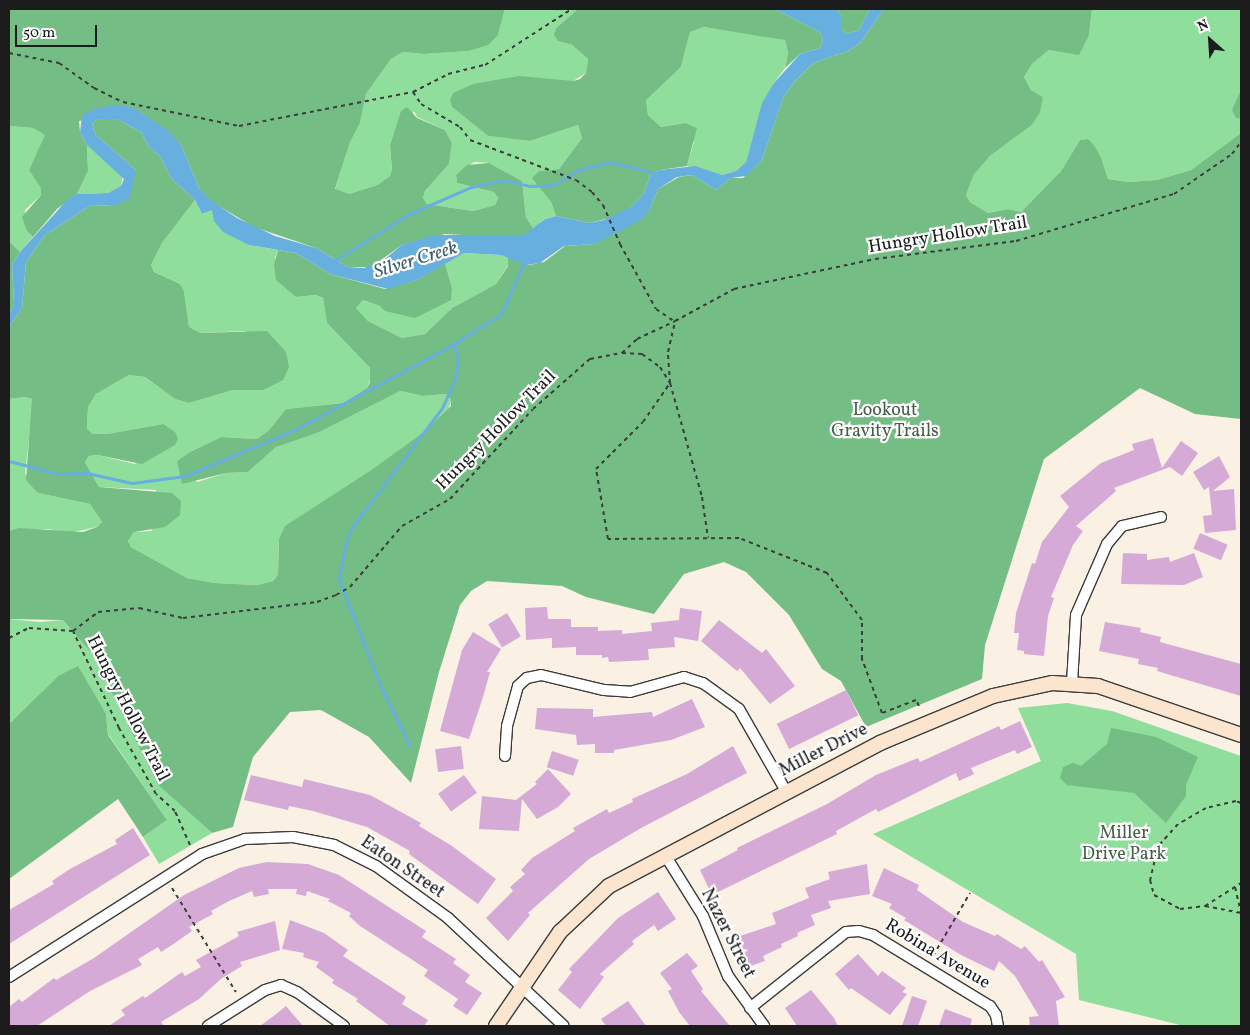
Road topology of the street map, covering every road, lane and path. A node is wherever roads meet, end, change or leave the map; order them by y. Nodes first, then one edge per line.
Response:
1 (572, 9) edge
2 (9, 53) edge
3 (413, 92) junction
4 (1241, 142) edge
5 (675, 321) junction
6 (622, 353) junction
7 (670, 383) junction
8 (1161, 517) dead end
9 (708, 538) junction
10 (73, 630) junction
11 (9, 638) edge
12 (1072, 683) junction
13 (919, 706) dead end
14 (1241, 735) edge
15 (505, 756) dead end
16 (786, 791) junction
17 (1241, 803) edge
18 (190, 845) dead end
19 (665, 855) junction
20 (1241, 882) edge
21 (1235, 887) junction
22 (172, 888) dead end
23 (970, 893) dead end
24 (1205, 906) junction
25 (1241, 913) edge
26 (933, 956) dead end
27 (9, 978) edge
28 (520, 988) junction
29 (236, 992) dead end
30 (750, 1008) junction
31 (208, 1026) edge
32 (344, 1026) edge
33 (496, 1026) edge
34 (564, 1026) edge
35 (764, 1026) edge
36 (998, 1026) edge

1 - 3 path
2 - 3 path
3 - 5 path
4 - 5 path, Hungry Hollow Trail
5 - 6 path, Hungry Hollow Trail
5 - 7 path
6 - 7 path, Hungry Hollow Trail
6 - 10 path, Hungry Hollow Trail
7 - 9 path
7 - 9 path
8 - 12 street
9 - 13 path
10 - 11 path
10 - 18 path, Hungry Hollow Trail
12 - 14 street, Miller Drive
12 - 16 street, Miller Drive
15 - 16 street
16 - 19 street, Miller Drive
17 - 24 path
19 - 28 street, Miller Drive
19 - 30 street, Nazer Street
20 - 21 path
21 - 24 path
21 - 25 path
22 - 29 path
23 - 26 path
24 - 25 path
27 - 28 street, Eaton Street
28 - 33 street, Miller Drive
28 - 34 street, Eaton Street
30 - 35 street, Nazer Street
30 - 36 street, Robina Avenue
31 - 32 street

